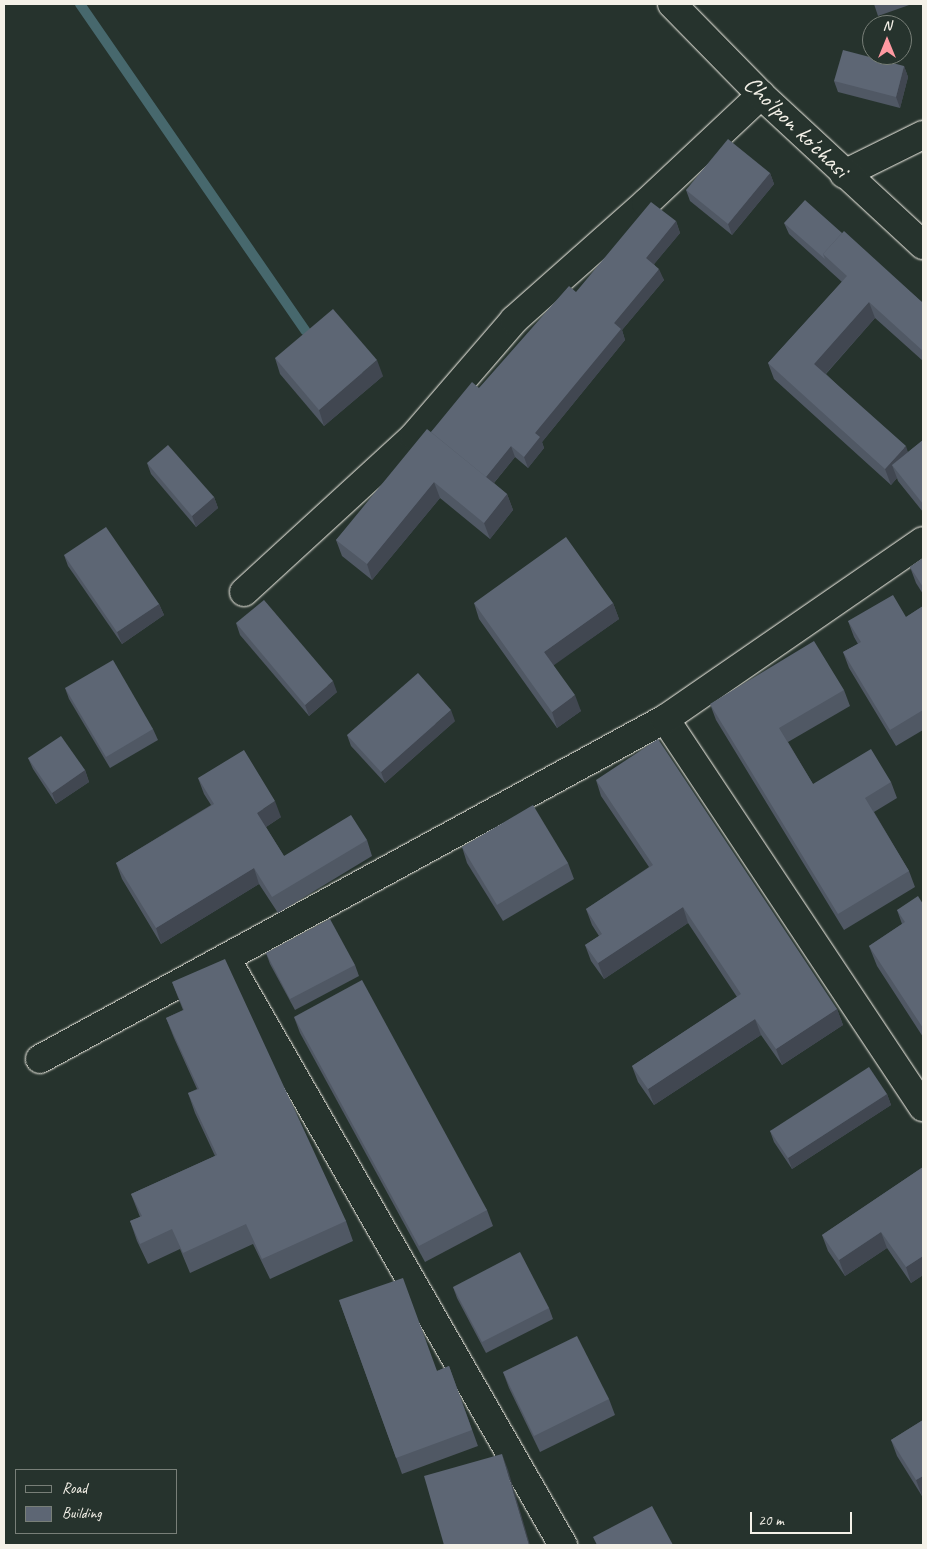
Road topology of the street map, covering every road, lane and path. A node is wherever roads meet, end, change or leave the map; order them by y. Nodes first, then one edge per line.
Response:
1 (672, 4) edge
2 (761, 95) junction
3 (923, 135) edge
4 (844, 174) junction
5 (923, 245) edge
6 (923, 540) edge
7 (244, 592) dead end
8 (665, 719) junction
9 (227, 960) junction
10 (40, 1059) dead end
11 (923, 1107) edge
12 (563, 1545) edge

1 - 2 street, Cho'lpon ko'chasi
2 - 4 street, Cho'lpon ko'chasi
2 - 7 street
3 - 4 street
4 - 5 street, Cho'lpon ko'chasi
6 - 8 street
8 - 9 street
8 - 11 street
9 - 10 street
9 - 12 street

